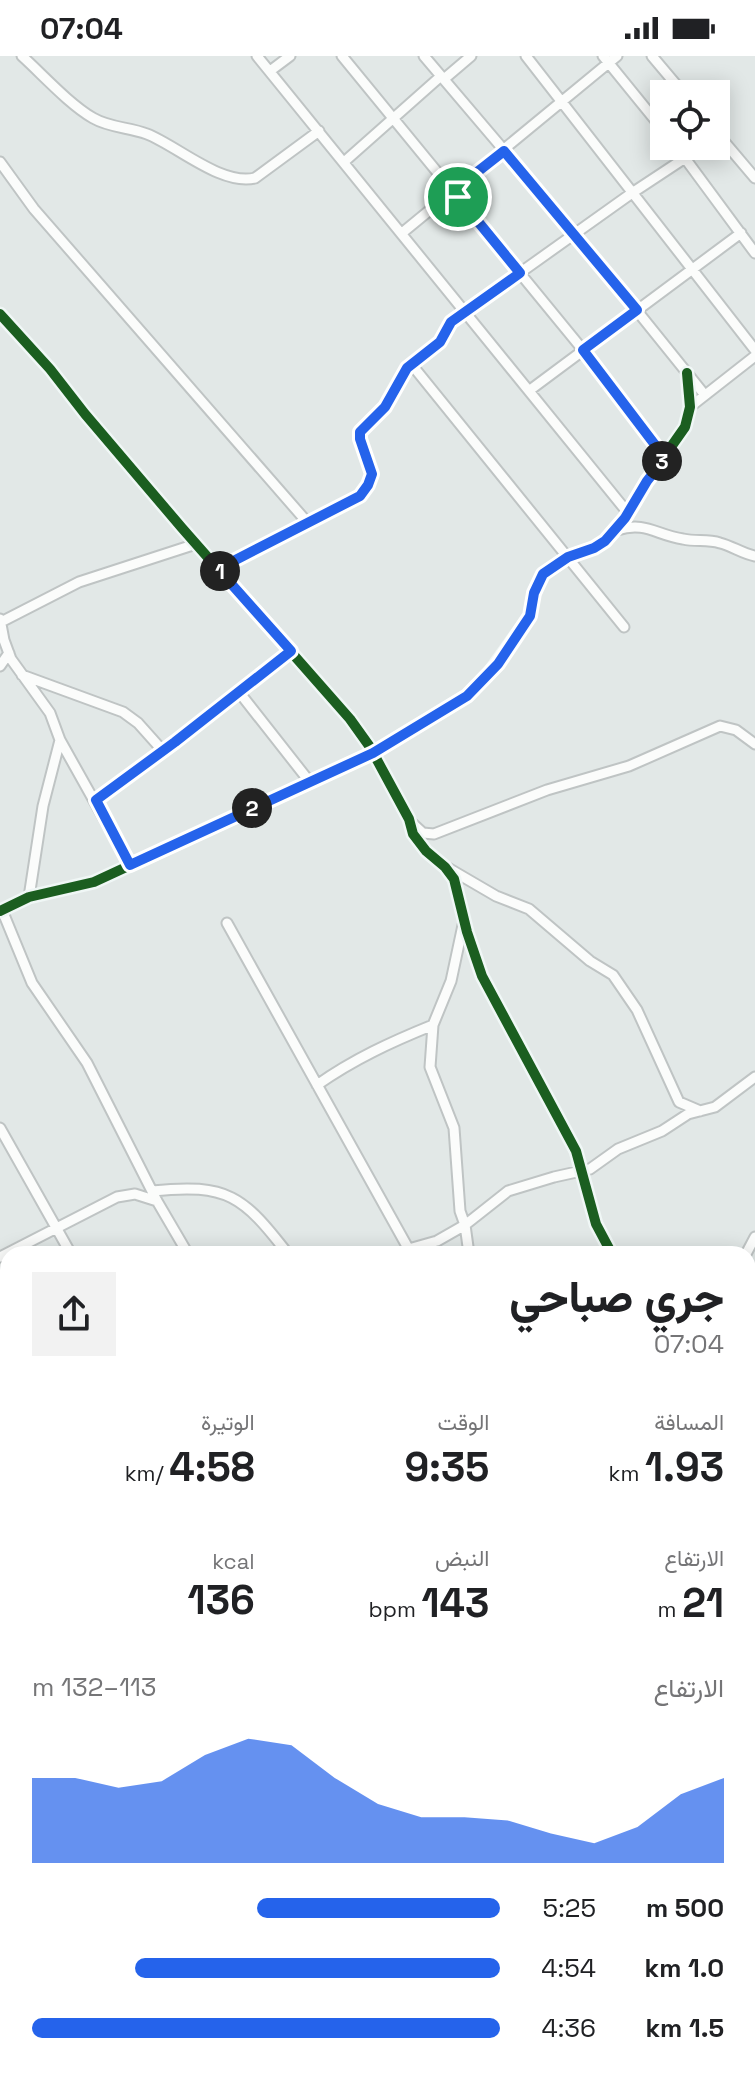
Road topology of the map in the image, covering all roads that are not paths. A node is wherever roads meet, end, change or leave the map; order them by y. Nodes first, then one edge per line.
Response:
1 (22, 56) edge
2 (257, 56) edge
3 (290, 56) edge
4 (342, 56) edge
5 (424, 56) edge
6 (471, 56) edge
7 (526, 56) edge
8 (652, 56) edge
9 (609, 58) edge
10 (270, 71) junction
11 (442, 78) junction
12 (672, 80) edge
13 (561, 102) junction
14 (650, 112) edge
15 (394, 120) junction
16 (319, 131) junction
17 (730, 149) edge
18 (504, 151) junction
19 (682, 160) edge
20 (687, 160) edge
21 (0, 162) edge
22 (344, 162) junction
23 (755, 178) edge
24 (453, 191) junction
25 (632, 193) junction
26 (402, 233) junction
27 (576, 235) junction
28 (748, 237) edge
29 (755, 253) edge
30 (692, 270) junction
31 (520, 273) junction
32 (637, 310) junction
33 (466, 312) junction
34 (0, 314) edge
35 (583, 350) junction
36 (755, 353) edge
37 (412, 365) junction
38 (687, 373) junction
39 (530, 390) junction
40 (704, 394) junction
41 (690, 407) junction
42 (665, 458) junction
43 (628, 513) junction
44 (307, 522) junction
45 (615, 531) junction
46 (196, 544) junction
47 (755, 556) edge
48 (568, 557) junction
49 (218, 569) junction
50 (1, 620) edge
51 (624, 627) dead end
52 (291, 651) junction
53 (9, 653) junction
54 (0, 666) edge
55 (22, 675) junction
56 (239, 692) junction
57 (60, 740) junction
58 (755, 744) edge
59 (163, 751) junction
60 (373, 753) junction
61 (309, 781) junction
62 (96, 800) junction
63 (409, 819) junction
64 (130, 865) junction
65 (445, 867) junction
66 (29, 897) junction
67 (1, 911) edge
68 (464, 920) junction
69 (227, 923) dead end
70 (433, 1025) junction
71 (755, 1077) edge
72 (317, 1085) junction
73 (700, 1111) junction
74 (0, 1128) edge
75 (582, 1171) junction
76 (155, 1196) junction
77 (465, 1225) junction
78 (57, 1230) junction
79 (23, 1246) edge
80 (66, 1246) edge
81 (183, 1246) edge
82 (282, 1246) edge
83 (407, 1246) edge
84 (416, 1246) edge
85 (468, 1246) edge
86 (608, 1246) edge

1 - 16 street
2 - 10 street
3 - 10 street
4 - 15 street
5 - 11 street
6 - 11 street
7 - 13 street
8 - 12 street
9 - 13 street
9 - 14 street
10 - 16 street
11 - 15 street
11 - 18 street
13 - 18 street
13 - 25 street
15 - 22 street
15 - 24 street
16 - 22 street
17 - 23 street
18 - 24 street
18 - 27 street
19 - 25 street
20 - 28 street
21 - 44 street
22 - 26 street
24 - 26 street
24 - 31 street
25 - 27 street
25 - 30 street
26 - 33 street
27 - 31 street
27 - 32 street
28 - 29 street
28 - 30 street
30 - 32 street
30 - 36 street
31 - 33 street
31 - 35 street
32 - 35 street
32 - 38 street
33 - 37 street
33 - 39 street
34 - 46 street
35 - 39 street
35 - 42 street
36 - 40 street
37 - 44 street
37 - 48 street
38 - 40 street
38 - 41 street
39 - 43 street
40 - 41 street
41 - 42 street
42 - 43 street
43 - 45 street
44 - 49 street
45 - 47 street
45 - 48 street
46 - 49 street
46 - 50 street
48 - 51 street
48 - 60 street
49 - 52 street
50 - 53 street
52 - 56 street
52 - 60 street
53 - 54 street
53 - 55 street
55 - 57 street
55 - 59 street
56 - 59 street
56 - 61 street
57 - 62 street
57 - 66 street
58 - 63 street
59 - 62 street
60 - 61 street
60 - 63 street
61 - 64 street
62 - 64 street
63 - 65 street
64 - 66 street
65 - 68 street
65 - 73 street
66 - 67 street
67 - 76 street
68 - 70 street
68 - 75 street
69 - 72 street
70 - 72 street
70 - 77 street
71 - 73 street
72 - 83 street
73 - 75 street
74 - 78 street
75 - 77 street
75 - 86 street
76 - 78 street
76 - 81 street
76 - 82 street
77 - 84 street
77 - 85 street
78 - 79 street
78 - 80 street

